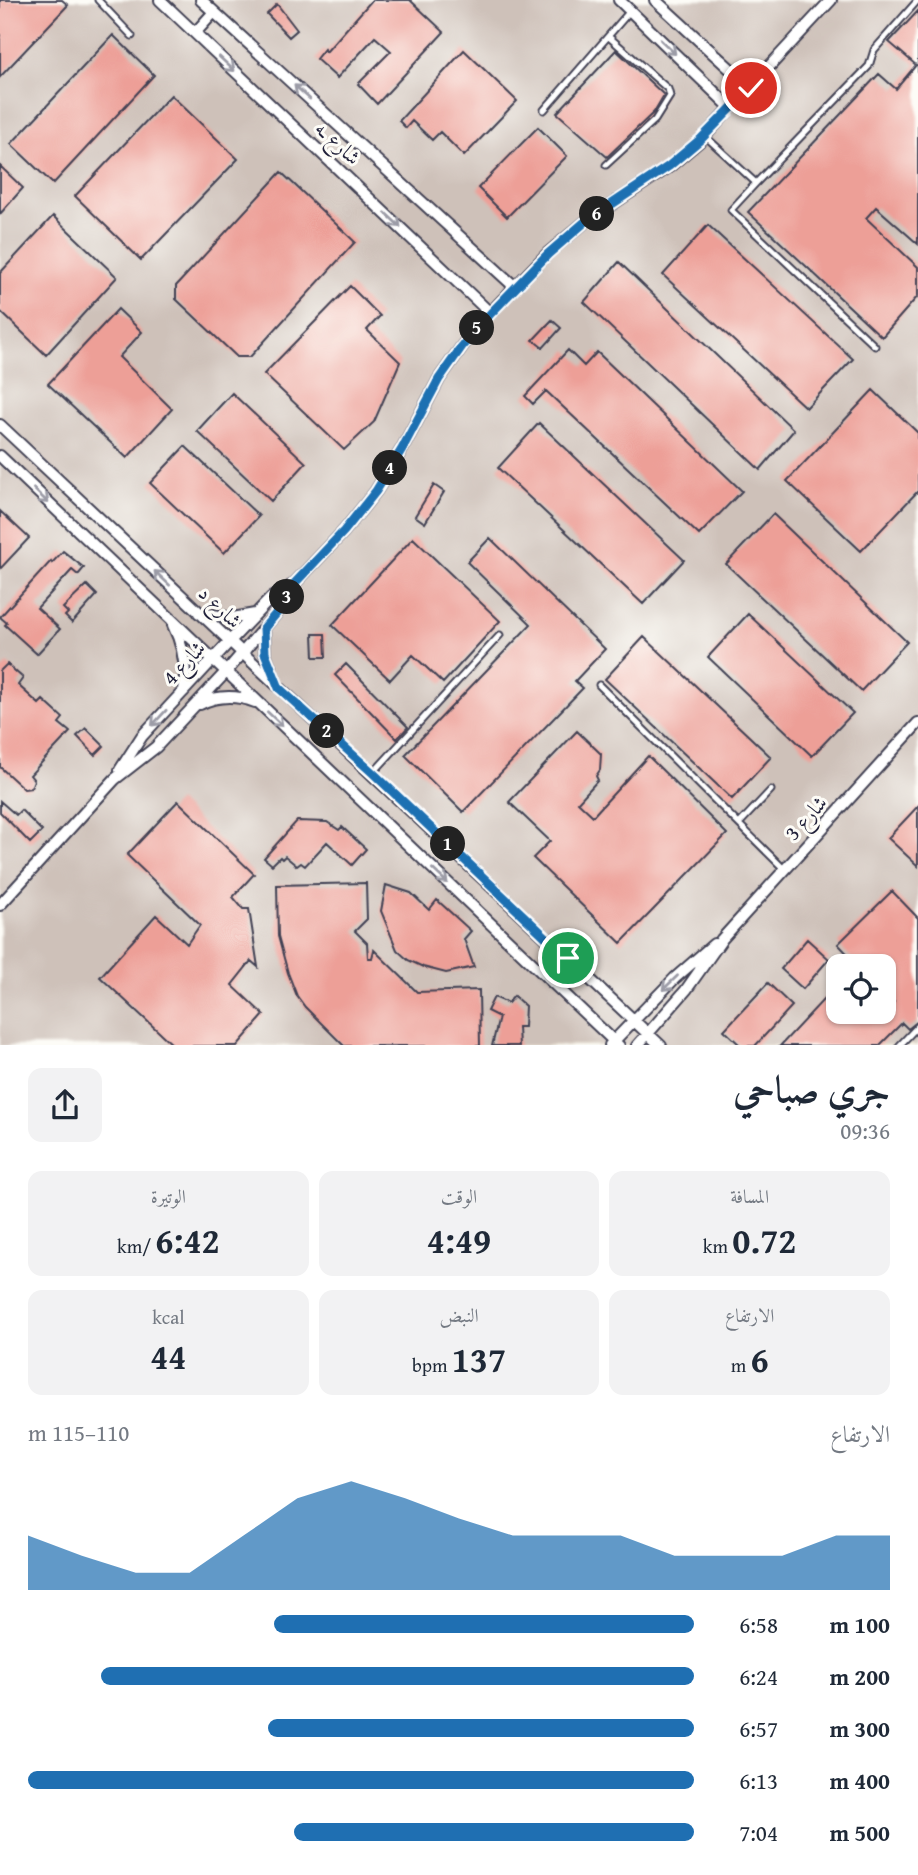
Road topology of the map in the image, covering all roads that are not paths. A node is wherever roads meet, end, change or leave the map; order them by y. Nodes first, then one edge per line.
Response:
1 (98, 0) edge
2 (160, 0) edge
3 (201, 0) edge
4 (619, 0) edge
5 (655, 0) edge
6 (831, 0) edge
7 (918, 0) edge
8 (630, 11) junction
9 (214, 12) junction
10 (195, 33) junction
11 (132, 36) dead end
12 (609, 37) junction
13 (751, 88) junction
14 (730, 107) junction
15 (544, 110) dead end
16 (705, 136) junction
17 (606, 165) dead end
18 (756, 183) junction
19 (515, 287) junction
20 (491, 313) junction
21 (875, 346) dead end
22 (0, 425) edge
23 (0, 456) edge
24 (294, 584) junction
25 (199, 613) junction
26 (255, 614) junction
27 (168, 617) junction
28 (264, 628) junction
29 (500, 635) dead end
30 (229, 642) junction
31 (242, 654) junction
32 (212, 660) junction
33 (226, 672) junction
34 (599, 685) dead end
35 (279, 688) junction
36 (184, 691) junction
37 (258, 703) junction
38 (194, 706) junction
39 (918, 723) edge
40 (373, 773) junction
41 (115, 779) junction
42 (771, 790) dead end
43 (739, 824) junction
44 (785, 870) junction
45 (0, 905) edge
46 (722, 939) junction
47 (634, 1020) junction
48 (918, 1026) edge
49 (648, 1033) junction
50 (614, 1044) edge
51 (636, 1045) edge
52 (661, 1045) edge
53 (899, 1045) edge

1 - 11 lane
2 - 10 street, شارع ـه
3 - 9 street, شارع ـه
4 - 8 street
5 - 13 street
6 - 13 street, شارع 4
7 - 18 lane
8 - 12 lane
8 -> 14 street
9 - 10 street
19 -> 9 street, شارع ـه
10 -> 20 street, شارع ـه
12 - 15 lane
12 - 17 lane
13 - 14 street, شارع 4
14 - 16 street, شارع 4
16 - 18 lane
16 - 19 street, شارع 4
18 - 21 lane
19 - 20 street, شارع 4
20 - 24 street, شارع 4
25 -> 22 street, شارع د
23 -> 27 street, شارع د
24 - 26 street, شارع 4
24 - 28 street, شارع 4
25 - 26 street
25 - 30 street, شارع د
26 - 30 street, شارع 4
27 - 32 street, شارع د
27 - 36 street
28 - 31 street, شارع 4
28 - 35 street
29 - 40 lane
30 - 31 street, شارع د
30 - 32 street, شارع 4
31 - 33 street, شارع 4
31 - 35 street, شارع د
32 - 33 street, شارع د
32 - 36 street, شارع 4
33 - 37 street, شارع د
33 - 38 street, شارع 4
34 - 43 lane
35 - 40 street, شارع د
36 -> 41 street, شارع 4
37 - 38 street
37 -> 50 street, شارع د
38 - 41 street, شارع 4
39 - 44 street, شارع 3
40 - 47 street, شارع د
41 - 45 street, شارع 4
42 - 43 lane
43 - 44 lane
44 - 46 street, شارع 3
46 -> 47 street, شارع 3
46 - 49 street, شارع 3
47 - 49 street, شارع د
47 - 50 street, شارع 3
48 - 53 lane
49 - 51 street, شارع 3
49 - 52 street, شارع د

